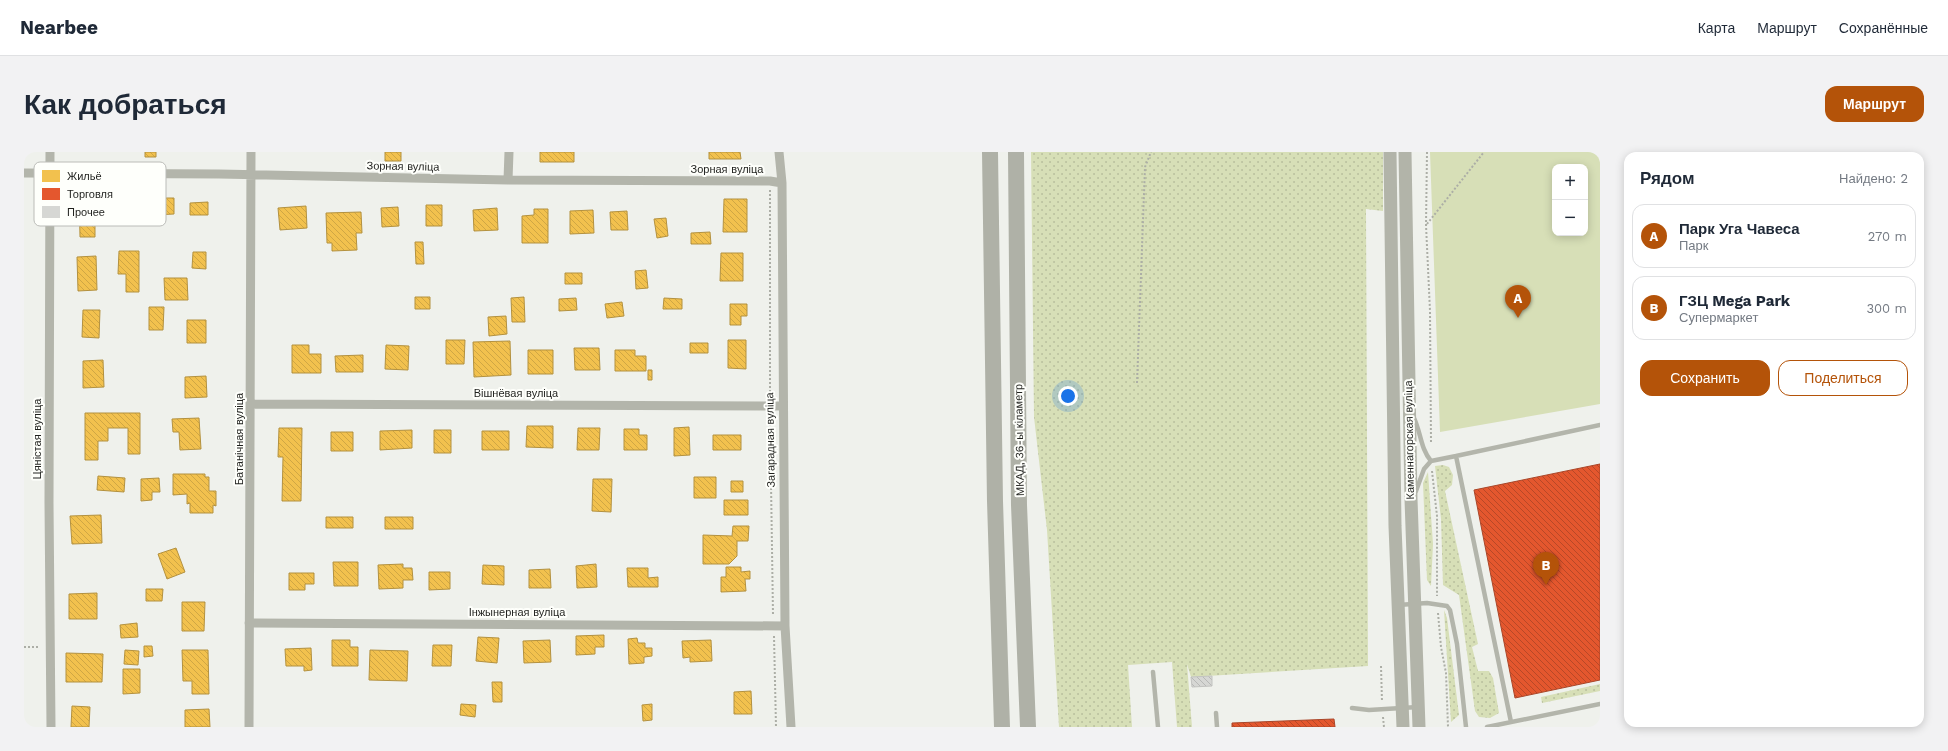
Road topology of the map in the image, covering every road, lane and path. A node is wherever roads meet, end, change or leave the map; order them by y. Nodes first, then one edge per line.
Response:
1 (251, 152) edge
2 (509, 152) edge
3 (779, 152) edge
4 (990, 152) edge
5 (1016, 152) edge
6 (1151, 152) edge
7 (1390, 152) edge
8 (1405, 152) edge
9 (1427, 152) edge
10 (1484, 152) edge
11 (166, 174) edge
12 (251, 175) junction
13 (508, 180) junction
14 (770, 181) junction
15 (782, 183) junction
16 (1426, 225) junction
17 (50, 226) edge
18 (1137, 383) dead end
19 (251, 404) junction
20 (770, 406) junction
21 (782, 406) junction
22 (1408, 406) junction
23 (1600, 426) edge
24 (1456, 456) junction
25 (1431, 460) junction
26 (1411, 516) junction
27 (1414, 604) junction
28 (1437, 604) junction
29 (1398, 605) junction
30 (249, 623) junction
31 (773, 626) junction
32 (785, 626) junction
33 (24, 647) edge
34 (51, 647) junction
35 (1381, 666) dead end
36 (1153, 672) dead end
37 (1600, 704) edge
38 (1418, 707) junction
39 (1352, 708) dead end
40 (1402, 708) junction
41 (1383, 710) junction
42 (1216, 713) dead end
43 (1511, 722) junction
44 (51, 727) edge
45 (249, 727) edge
46 (776, 727) edge
47 (791, 727) edge
48 (1002, 727) edge
49 (1028, 727) edge
50 (1158, 727) edge
51 (1217, 727) edge
52 (1384, 727) edge
53 (1403, 727) edge
54 (1419, 727) edge
55 (1448, 727) edge
56 (1466, 727) edge
57 (1487, 727) edge

1 - 12 street, Батанічная вуліца
2 - 13 street
3 - 15 street, Загарадная вуліца
4 - 48 highway
5 - 49 highway, МКАД, 36-ы кіламетр
6 - 18 path
7 - 29 main road, Каменнагорская вуліца
8 - 22 main road, Каменнагорская вуліца
9 - 16 path
10 - 16 path
11 - 12 street, Зорная вуліца
12 - 13 street, Зорная вуліца
12 - 19 street, Батанічная вуліца
13 - 14 street, Зорная вуліца
14 - 15 street, Зорная вуліца
14 - 20 path
15 - 21 street, Загарадная вуліца
16 - 25 path
17 - 34 street, Цяністая вуліца
19 - 20 street, Вішнёвая вуліца
19 - 30 street, Батанічная вуліца
20 - 21 street, Вішнёвая вуліца
20 - 31 path
21 - 32 street, Загарадная вуліца
22 - 25 lane
22 - 26 main road, Каменнагорская вуліца
23 - 24 lane
24 - 25 lane
24 - 43 lane
25 - 26 lane
25 - 28 path
26 - 27 main road, Каменнагорская вуліца
27 - 28 lane
27 - 29 lane
27 - 38 main road, Каменнагорская вуліца
28 - 55 path
28 - 56 lane
29 - 40 main road, Каменнагорская вуліца
30 - 31 street, Інжынерная вуліца
30 - 45 street, Батанічная вуліца
31 - 32 street, Інжынерная вуліца
31 - 46 path
32 - 47 street, Загарадная вуліца
33 - 34 path
34 - 44 street, Цяністая вуліца
35 - 41 path
36 - 50 lane
37 - 43 lane
38 - 40 lane
38 - 54 main road, Каменнагорская вуліца
39 - 41 lane
40 - 41 lane
40 - 53 main road, Каменнагорская вуліца
41 - 52 path
42 - 51 lane
43 - 57 lane

